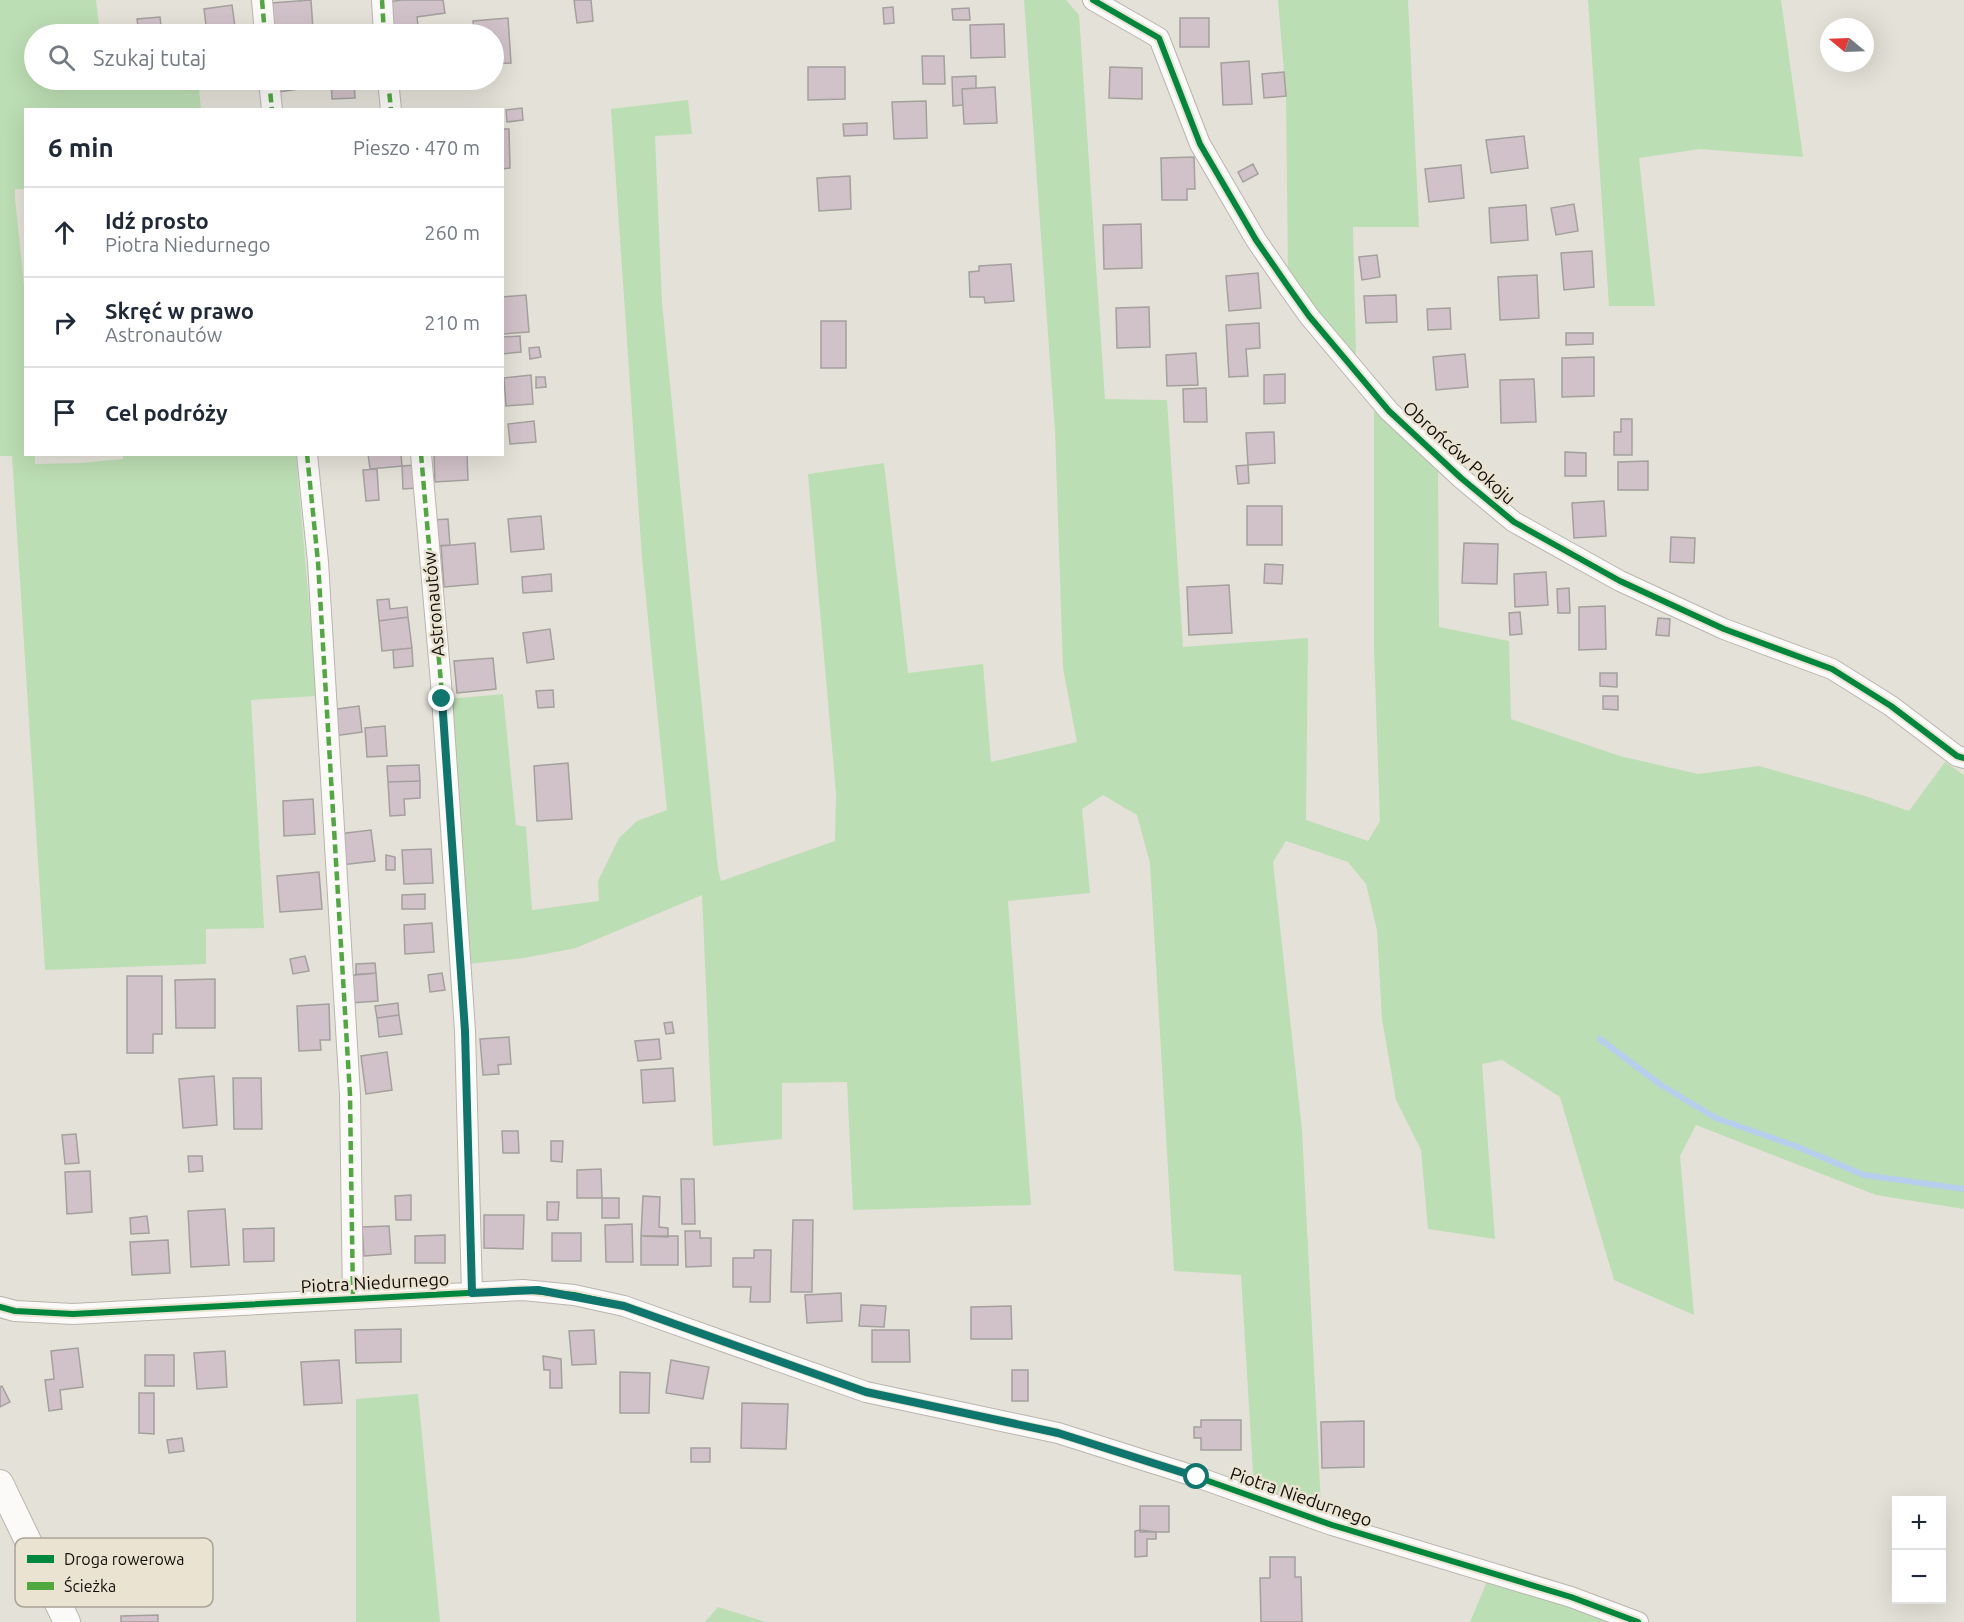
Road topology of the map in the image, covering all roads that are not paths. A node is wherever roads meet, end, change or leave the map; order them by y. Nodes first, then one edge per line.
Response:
1 (262, 0) edge
2 (382, 0) edge
3 (1093, 0) edge
4 (264, 24) edge
5 (383, 24) edge
6 (271, 90) edge
7 (389, 90) edge
8 (272, 108) edge
9 (391, 108) edge
10 (307, 456) edge
11 (421, 456) edge
12 (1964, 758) edge
13 (472, 1293) junction
14 (353, 1299) junction
15 (0, 1307) edge
16 (0, 1483) edge
17 (27, 1538) edge
18 (60, 1607) edge
19 (67, 1622) edge
20 (1638, 1622) edge

1 - 4 street
2 - 5 street
3 - 12 street, Obrońców Pokoju
6 - 8 street
7 - 9 street
10 - 14 street
11 - 13 street, Astronautów
13 - 14 street, Piotra Niedurnego
13 - 20 street, Piotra Niedurnego
14 - 15 street, Piotra Niedurnego
16 - 17 street
18 - 19 street

